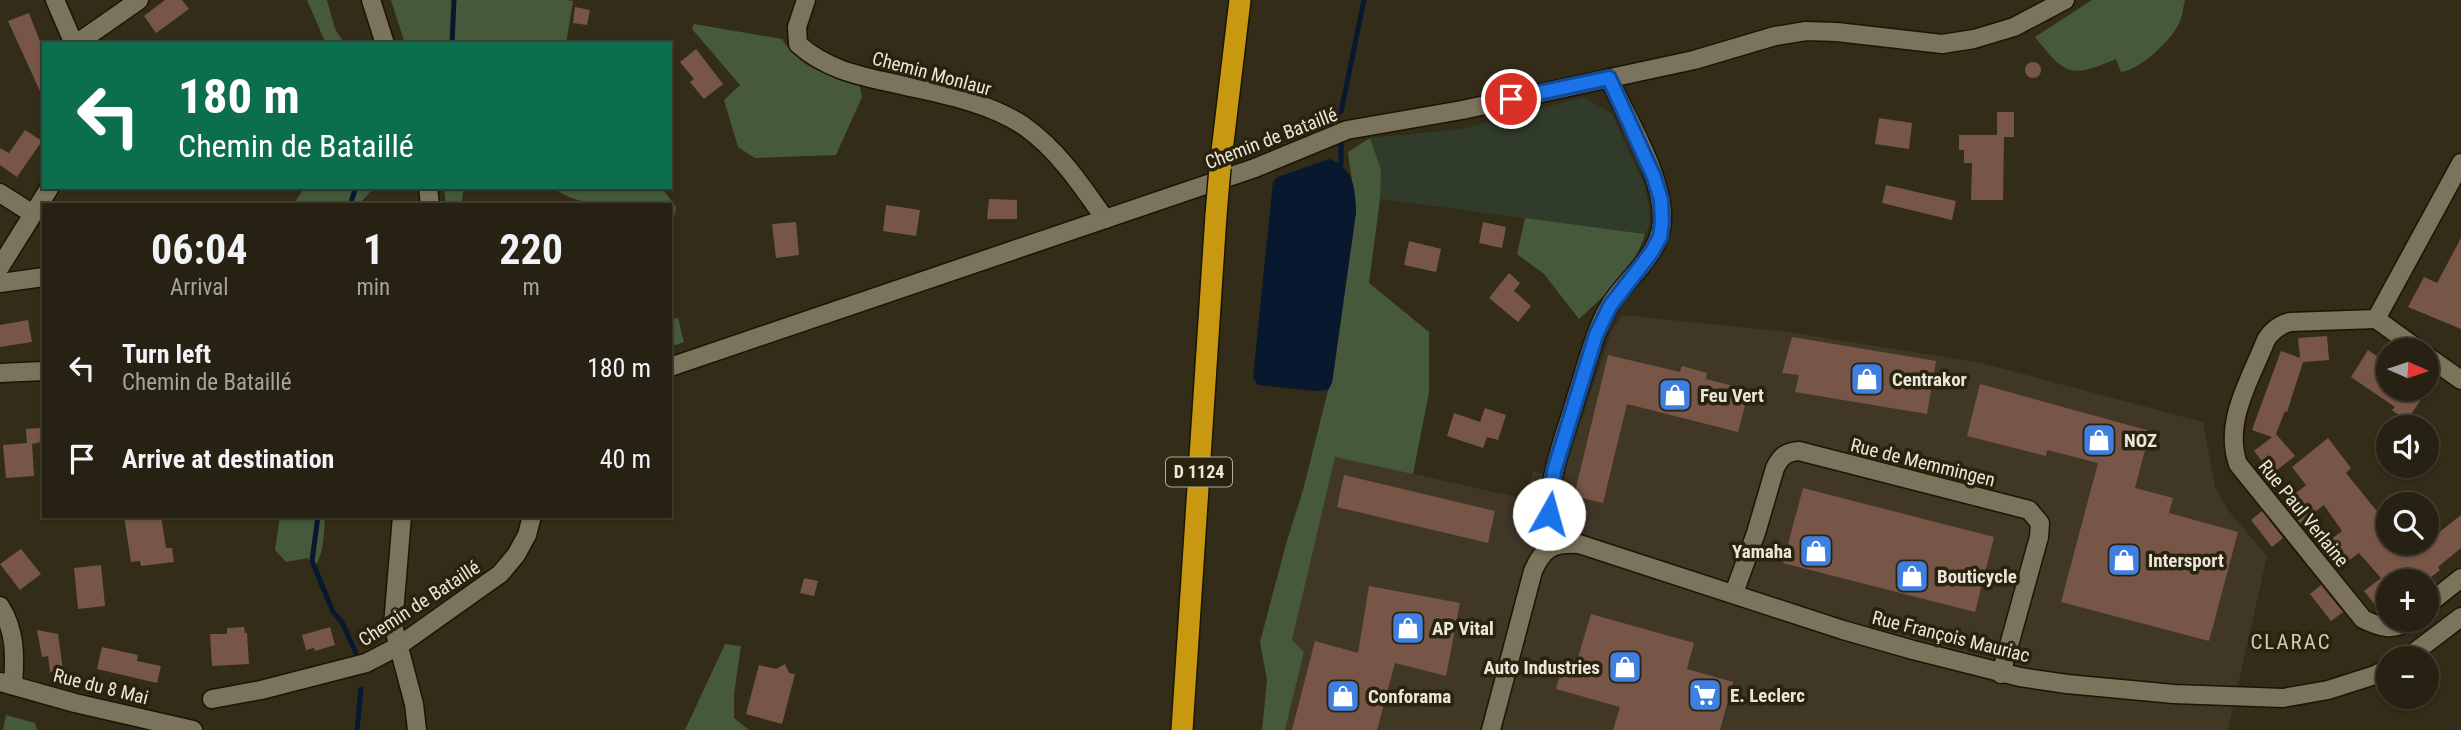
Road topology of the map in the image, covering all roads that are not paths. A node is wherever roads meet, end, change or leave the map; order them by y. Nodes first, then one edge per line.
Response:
1 (55, 0) edge
2 (139, 0) edge
3 (371, 0) edge
4 (806, 0) edge
5 (1240, 0) edge
6 (2065, 0) edge
7 (74, 42) edge
8 (78, 42) edge
9 (384, 42) edge
10 (1609, 78) junction
11 (2461, 163) edge
12 (49, 189) edge
13 (0, 193) edge
14 (33, 214) junction
15 (1105, 219) junction
16 (0, 268) edge
17 (42, 277) edge
18 (0, 283) edge
19 (2376, 319) junction
20 (2402, 338) edge
21 (2440, 365) edge
22 (672, 366) edge
23 (42, 371) edge
24 (0, 373) edge
25 (2461, 380) edge
26 (402, 518) edge
27 (531, 518) edge
28 (1553, 545) junction
29 (2461, 578) edge
30 (1734, 593) junction
31 (2439, 595) edge
32 (0, 606) edge
33 (2461, 617) edge
34 (2376, 625) edge
35 (2423, 646) edge
36 (397, 647) junction
37 (2001, 674) junction
38 (2376, 674) edge
39 (6, 683) edge
40 (212, 699) dead end
41 (192, 730) edge
42 (417, 730) edge
43 (1182, 730) edge
44 (1491, 730) edge

1 - 7 street
2 - 8 street
3 - 9 street
4 - 15 street, Chemin Monlaur
5 - 43 highway, D 1124, bridge
6 - 10 street, Chemin de Bataillé
10 - 15 street, Chemin de Bataillé
10 - 28 street
11 - 19 street
12 - 14 street
13 - 14 street
14 - 16 street
15 - 22 street, Chemin de Bataillé
17 - 18 street
19 - 20 street
19 - 34 street, Rue Paul Verlaine
21 - 25 street
23 - 24 street
26 - 36 street
27 - 36 street, Chemin de Bataillé
28 - 30 street, Rue François Mauriac
28 - 44 street
29 - 31 street
30 - 37 street, Rue François Mauriac
30 - 37 street, Rue de Memmingen
32 - 39 street
33 - 35 street
36 - 40 street, Chemin de Bataillé
36 - 42 street
37 - 38 street, Rue François Mauriac
39 - 41 street, Rue du 8 Mai

